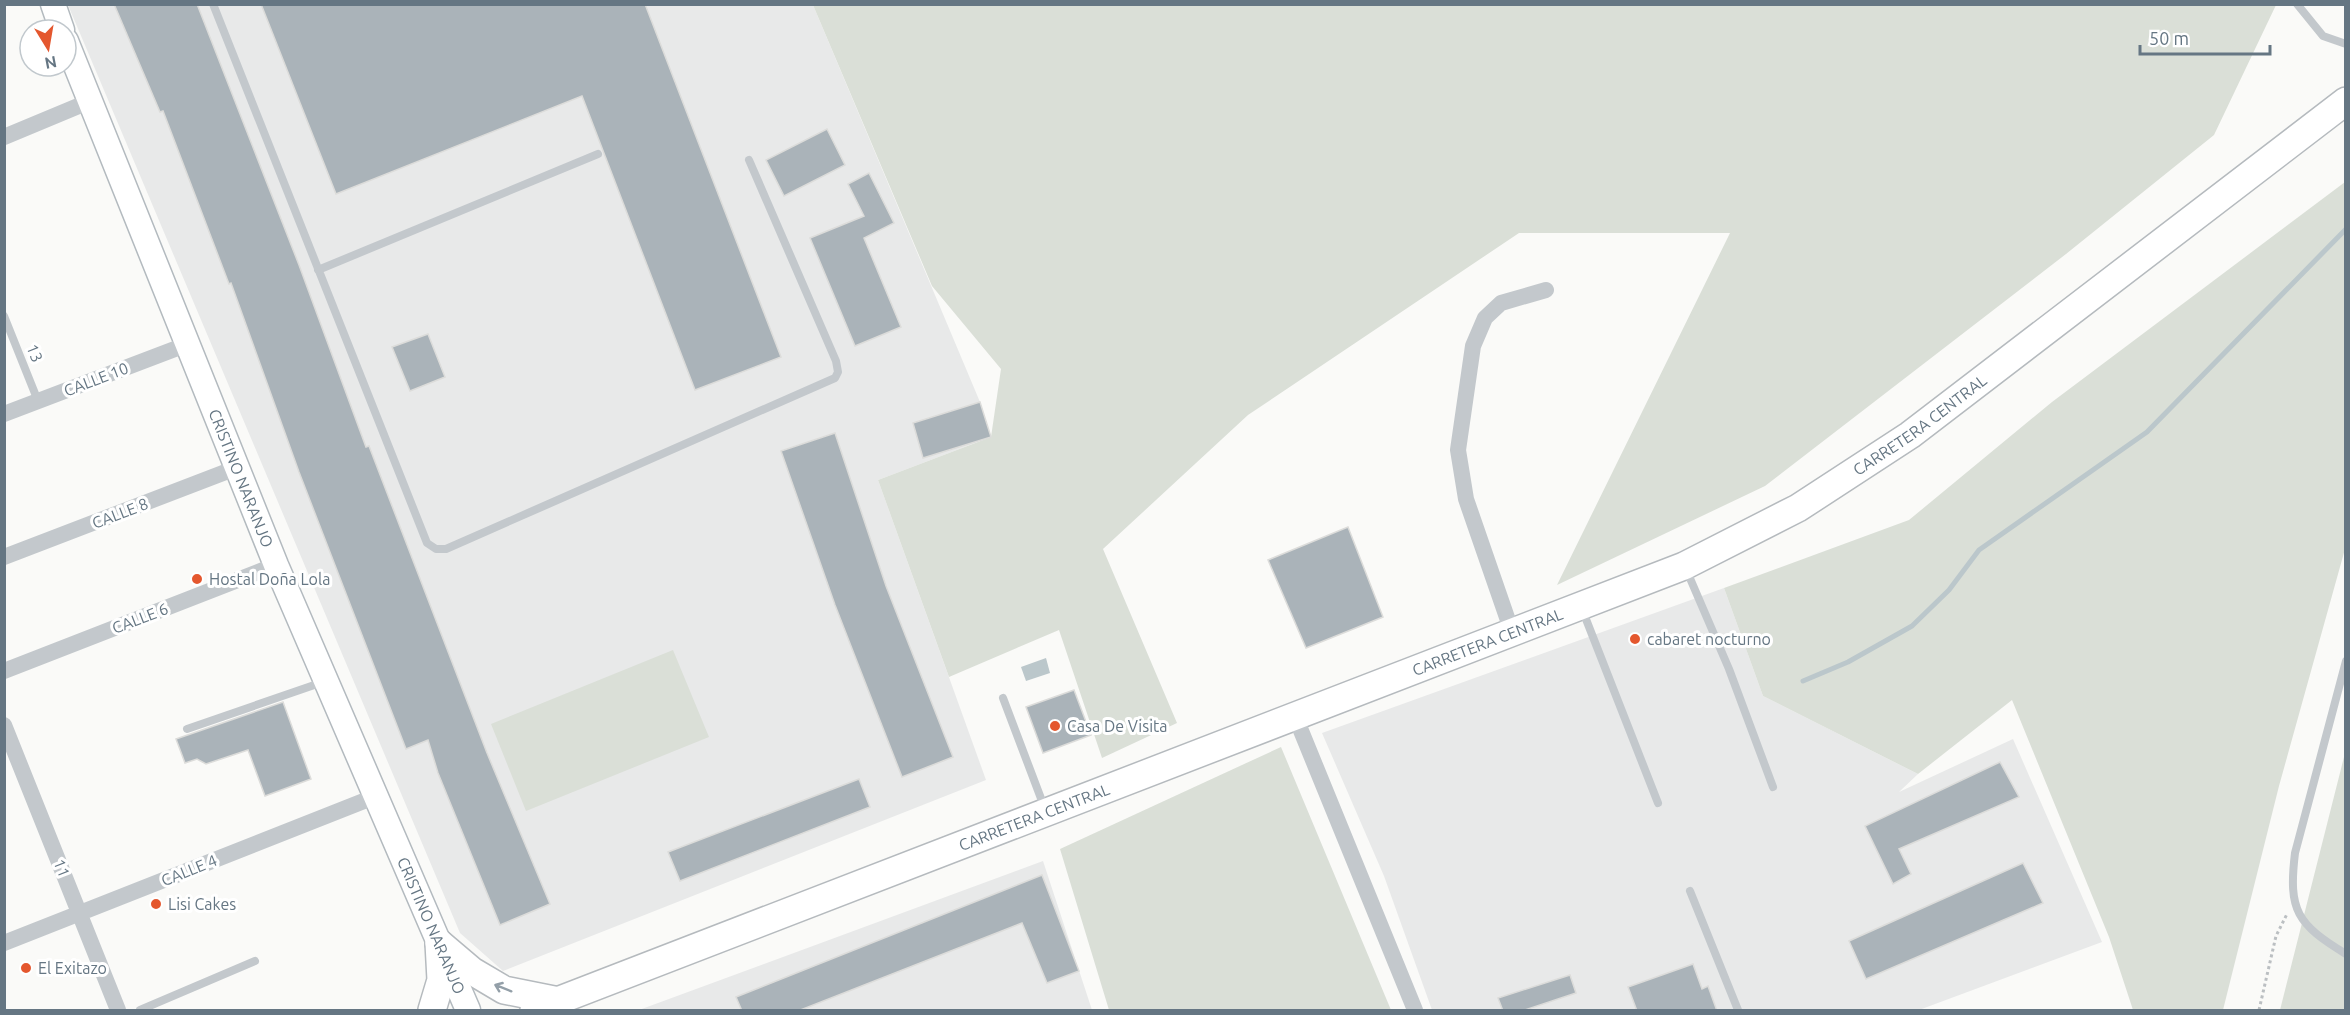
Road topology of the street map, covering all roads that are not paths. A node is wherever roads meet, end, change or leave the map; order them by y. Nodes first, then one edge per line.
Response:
1 (213, 4) edge
2 (2297, 4) edge
3 (2346, 44) edge
4 (78, 74) edge
5 (2346, 101) edge
6 (88, 102) junction
7 (4, 137) edge
8 (598, 154) dead end
9 (749, 160) dead end
10 (318, 270) junction
11 (1546, 290) dead end
12 (4, 316) edge
13 (188, 345) junction
14 (38, 401) junction
15 (4, 414) edge
16 (236, 468) junction
17 (4, 557) edge
18 (276, 565) junction
19 (1684, 566) junction
20 (1581, 606) junction
21 (1512, 632) junction
22 (2346, 661) edge
23 (4, 671) edge
24 (325, 681) junction
25 (1003, 698) dead end
26 (1295, 716) junction
27 (4, 725) edge
28 (187, 729) dead end
29 (1773, 787) dead end
30 (374, 797) junction
31 (1658, 803) dead end
32 (1046, 812) junction
33 (1690, 891) dead end
34 (80, 914) junction
35 (4, 943) edge
36 (439, 943) junction
37 (2346, 954) edge
38 (255, 961) dead end
39 (559, 1001) junction
40 (118, 1011) edge
41 (140, 1011) edge
42 (432, 1011) edge
43 (468, 1011) edge
44 (534, 1011) edge
45 (1415, 1011) edge
46 (1738, 1011) edge

1 - 10 lane
2 - 3 lane
4 - 6 street, CRISTINO NARANJO
5 - 19 main road, CARRETERA CENTRAL
6 - 7 street
6 - 13 street, CRISTINO NARANJO
8 - 10 lane
9 - 10 lane
11 - 21 street
12 - 14 lane, 13
13 - 14 street, CALLE 10
13 - 16 street, CRISTINO NARANJO
14 - 15 street, CALLE 10
16 - 17 street, CALLE 8
16 - 18 street, CRISTINO NARANJO
18 - 23 street, CALLE 6
18 - 24 street, CRISTINO NARANJO
19 - 20 main road, CARRETERA CENTRAL
19 - 29 lane
20 - 21 main road, CARRETERA CENTRAL
20 - 31 lane
21 - 26 main road, CARRETERA CENTRAL
22 - 37 lane
24 - 28 lane
24 - 30 street, CRISTINO NARANJO
25 - 32 lane
26 - 32 main road, CARRETERA CENTRAL
26 - 45 street
27 - 34 street, 11
30 - 34 street, CALLE 4
30 - 36 street, CRISTINO NARANJO
32 - 39 main road, CARRETERA CENTRAL
33 - 46 lane
34 - 35 street, CALLE 4
34 - 40 street, 11
39 -> 36 main road
36 - 42 main road
36 - 43 street, CRISTINO NARANJO
38 - 41 lane
39 - 44 main road, CARRETERA CENTRAL

